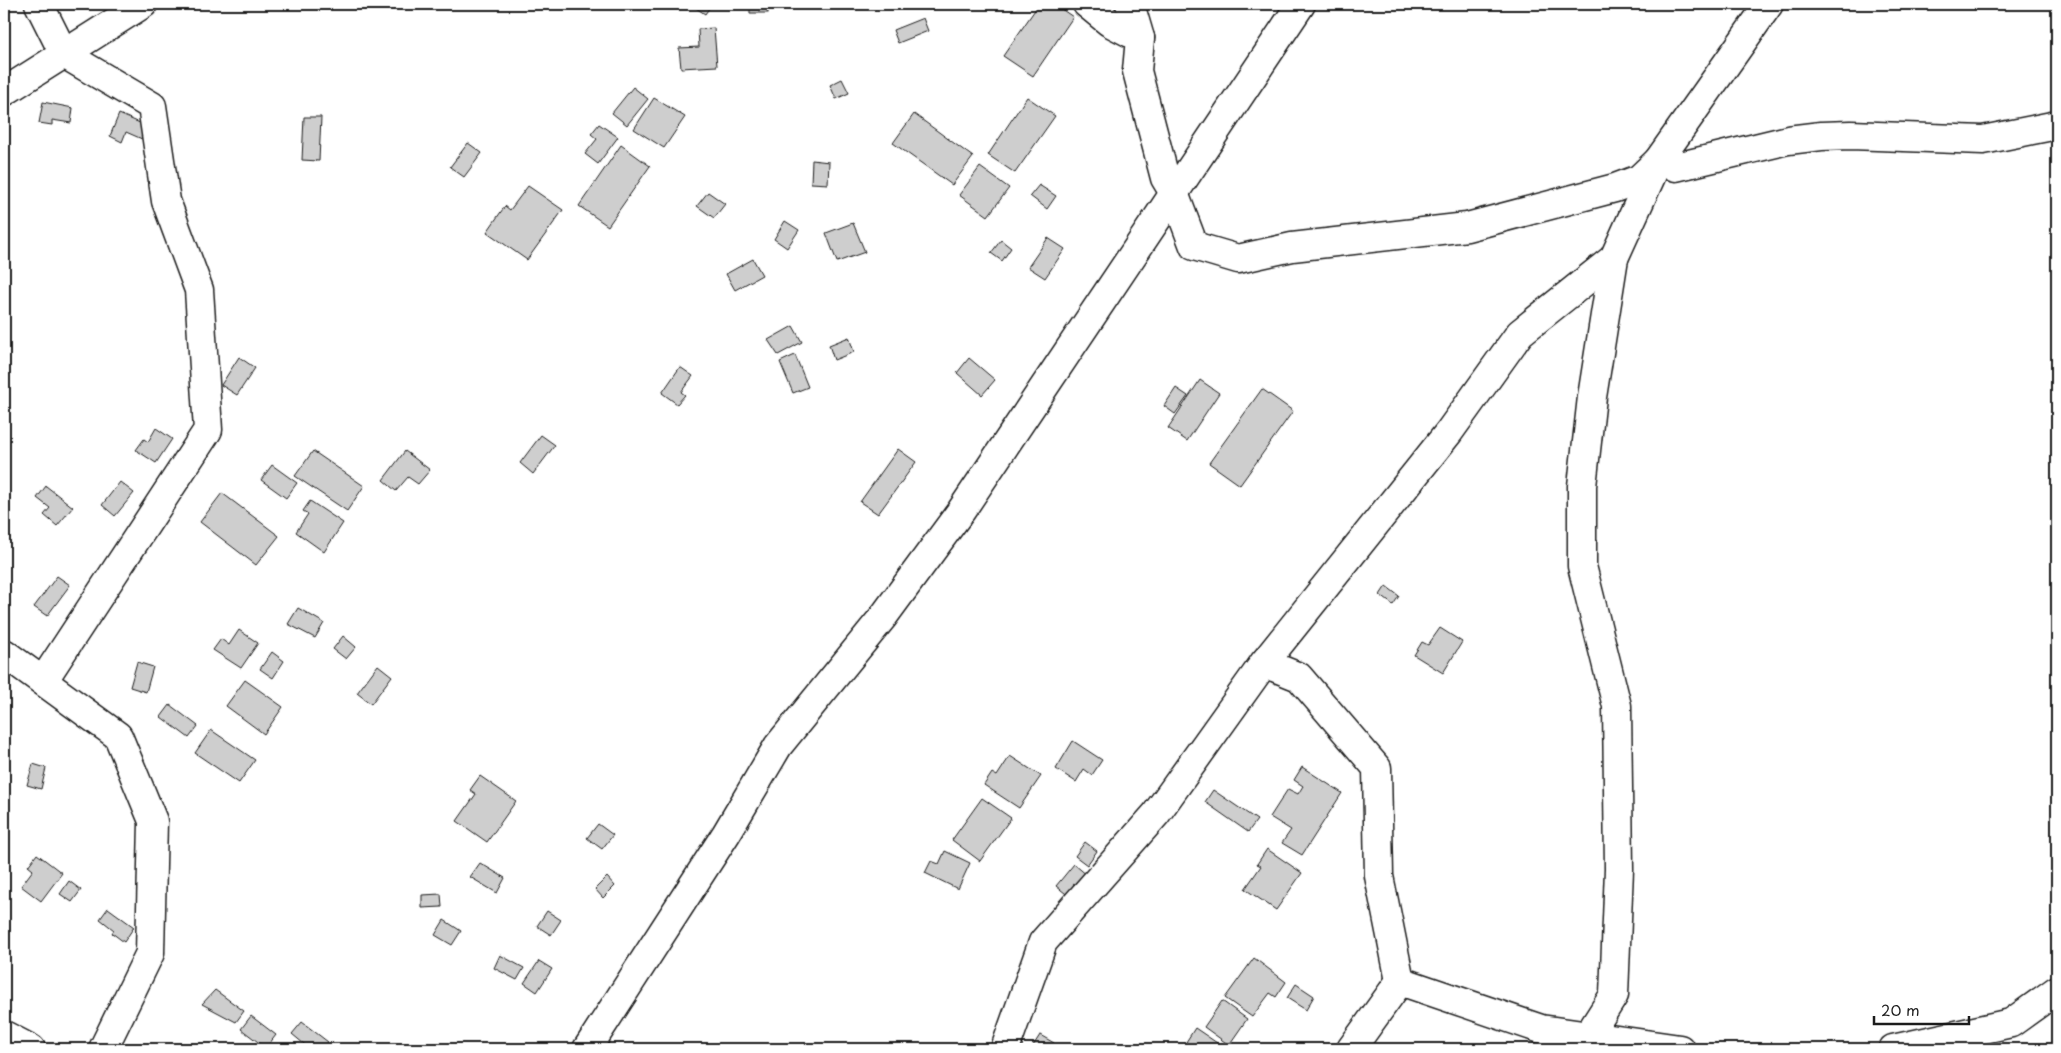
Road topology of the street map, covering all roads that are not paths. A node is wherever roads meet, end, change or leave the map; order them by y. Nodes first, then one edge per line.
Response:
1 (39, 4) edge
2 (143, 4) edge
3 (1087, 4) edge
4 (1130, 4) edge
5 (1301, 4) edge
6 (1769, 4) edge
7 (1140, 38) junction
8 (64, 54) junction
9 (4, 92) edge
10 (2057, 124) edge
11 (1658, 161) junction
12 (1174, 193) junction
13 (1614, 258) junction
14 (4, 653) edge
15 (1264, 663) junction
16 (43, 681) junction
17 (1400, 981) junction
18 (2057, 990) edge
19 (4, 1035) edge
20 (1587, 1043) edge
21 (31, 1049) edge
22 (103, 1049) edge
23 (587, 1049) edge
24 (1005, 1049) edge
25 (1351, 1049) edge
26 (1680, 1049) edge
27 (1894, 1049) edge

1 - 8 street
2 - 8 street
3 - 7 street
4 - 7 street
5 - 12 street
6 - 11 street
7 - 12 street
8 - 9 street
8 - 16 street
10 - 11 street
11 - 12 street
11 - 13 street
12 - 23 street
13 - 15 street
13 - 20 street
14 - 16 street
15 - 17 street
15 - 24 street
16 - 22 street
17 - 20 street
17 - 25 street
18 - 27 street
19 - 21 street
20 - 26 street

